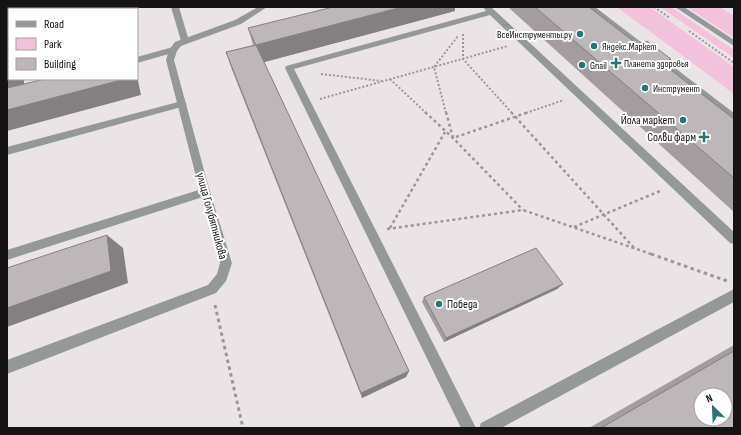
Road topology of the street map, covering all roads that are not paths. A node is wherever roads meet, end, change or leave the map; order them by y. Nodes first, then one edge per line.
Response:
1 (175, 7) edge
2 (263, 7) edge
3 (590, 7) edge
4 (679, 7) edge
5 (489, 9) edge
6 (185, 41) junction
7 (734, 44) edge
8 (173, 50) junction
9 (138, 60) edge
10 (182, 104) junction
11 (734, 118) edge
12 (7, 151) edge
13 (205, 192) junction
14 (734, 239) edge
15 (7, 255) edge
16 (734, 295) edge
17 (7, 367) edge
18 (469, 428) edge
19 (486, 428) edge

1 - 6 street
2 - 6 street
3 - 11 street
4 - 7 street
5 - 14 street
5 - 18 street
6 - 8 street
8 - 9 street
8 - 10 street, улица Голубятникова
10 - 12 street
10 - 13 street, улица Голубятникова
13 - 15 street
13 - 17 street, улица Голубятникова
16 - 19 street

